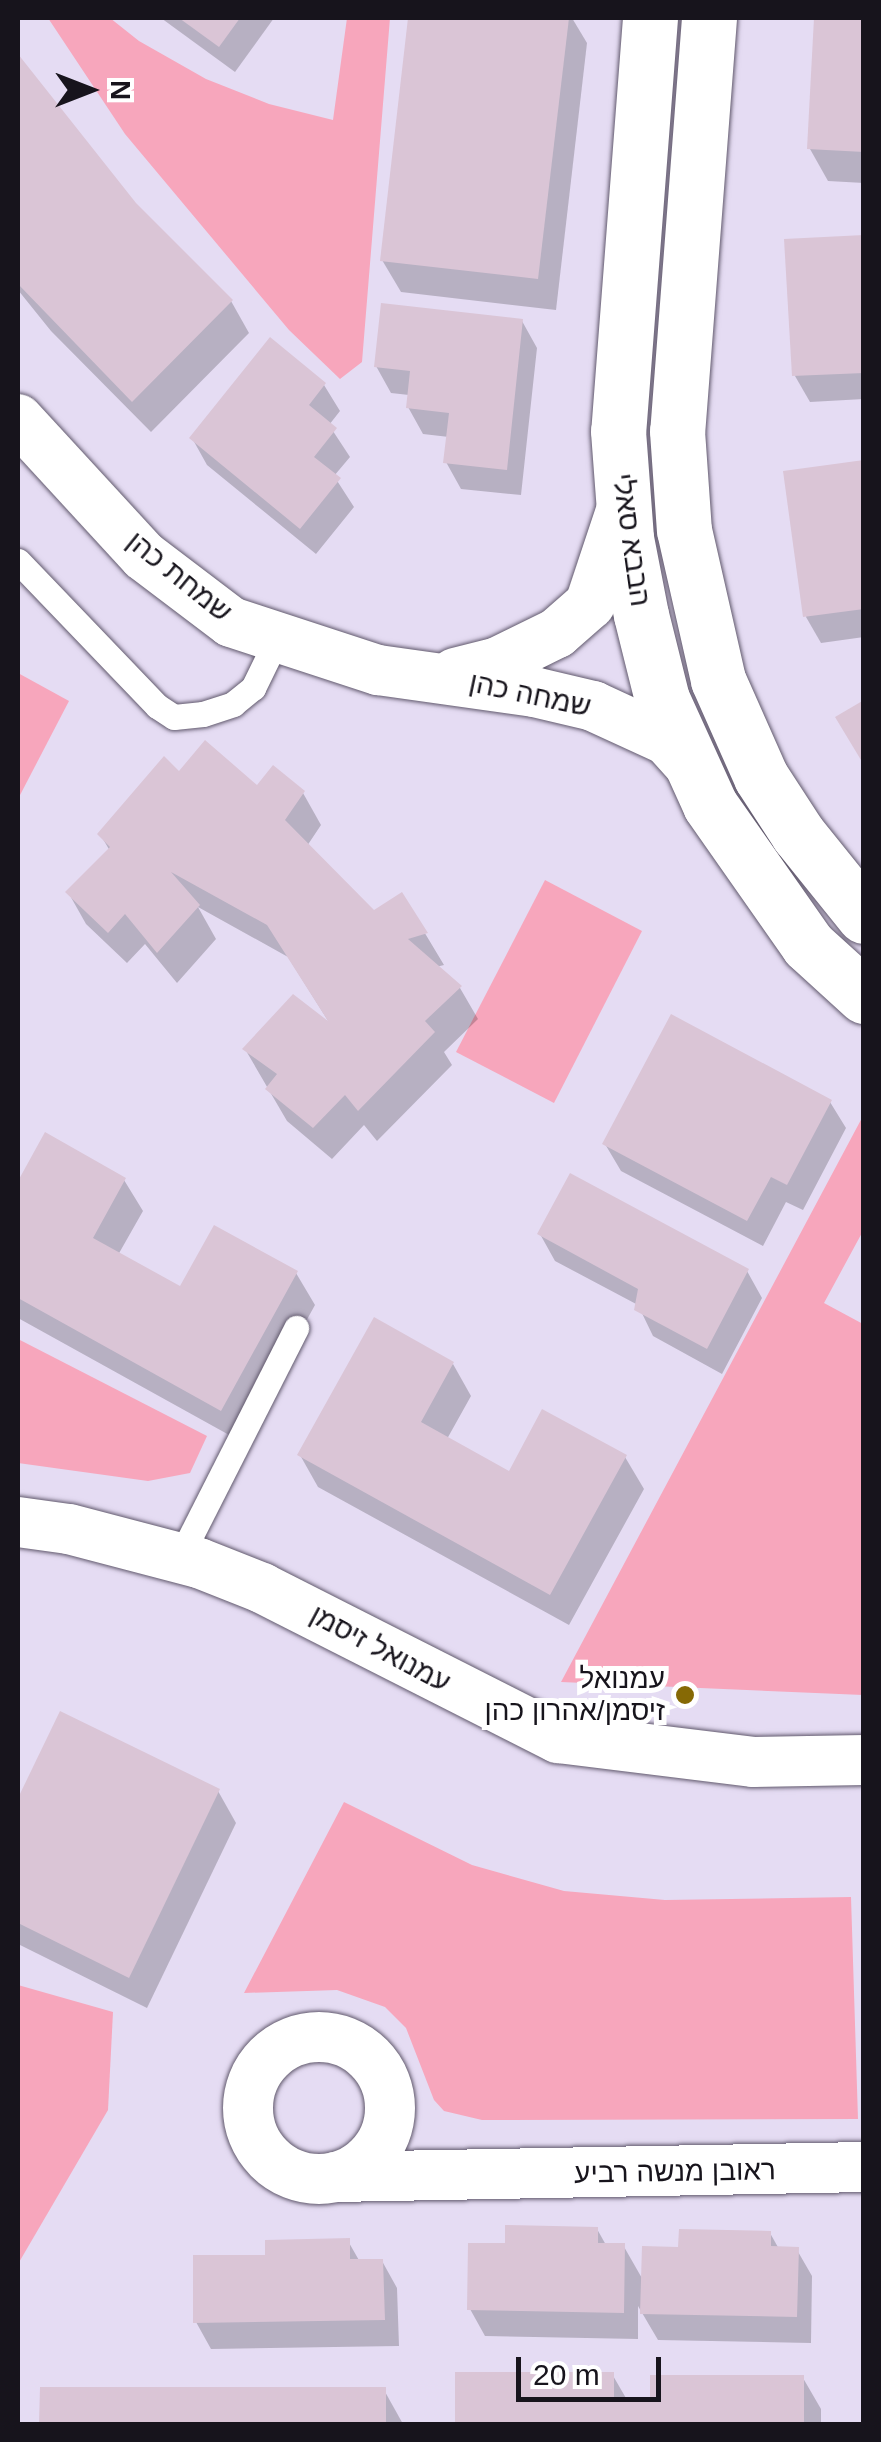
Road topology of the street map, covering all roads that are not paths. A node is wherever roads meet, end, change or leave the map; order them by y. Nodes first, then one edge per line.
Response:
1 (650, 18) edge
2 (709, 18) edge
3 (18, 419) edge
4 (623, 505) junction
5 (18, 561) edge
6 (278, 638) junction
7 (440, 677) junction
8 (694, 770) junction
9 (864, 916) edge
10 (864, 996) edge
11 (296, 1328) dead end
12 (18, 1522) edge
13 (180, 1558) junction
14 (864, 1760) edge
15 (390, 2104) junction
16 (864, 2167) edge
17 (487, 2176) junction
18 (335, 2177) junction

1 - 4 street, הבבא סאלי
2 - 9 street, הבבא סאלי
3 - 6 street, שמחת כהן
4 - 7 street, שמחה כהן
4 - 8 street, הבבא סאלי
5 - 6 lane
6 - 7 street, שמחת כהן
7 - 8 street, שמחה כהן
8 - 10 street, הבבא סאלי
11 - 13 lane
12 - 13 street, עמנואל זיסמן
13 - 14 street, עמנואל זיסמן
15 - 17 street, ראובן מנשה רביע
15 - 18 street
15 - 18 street
16 - 17 street, ראובן מנשה רביע
17 - 18 street, ראובן מנשה רביע

